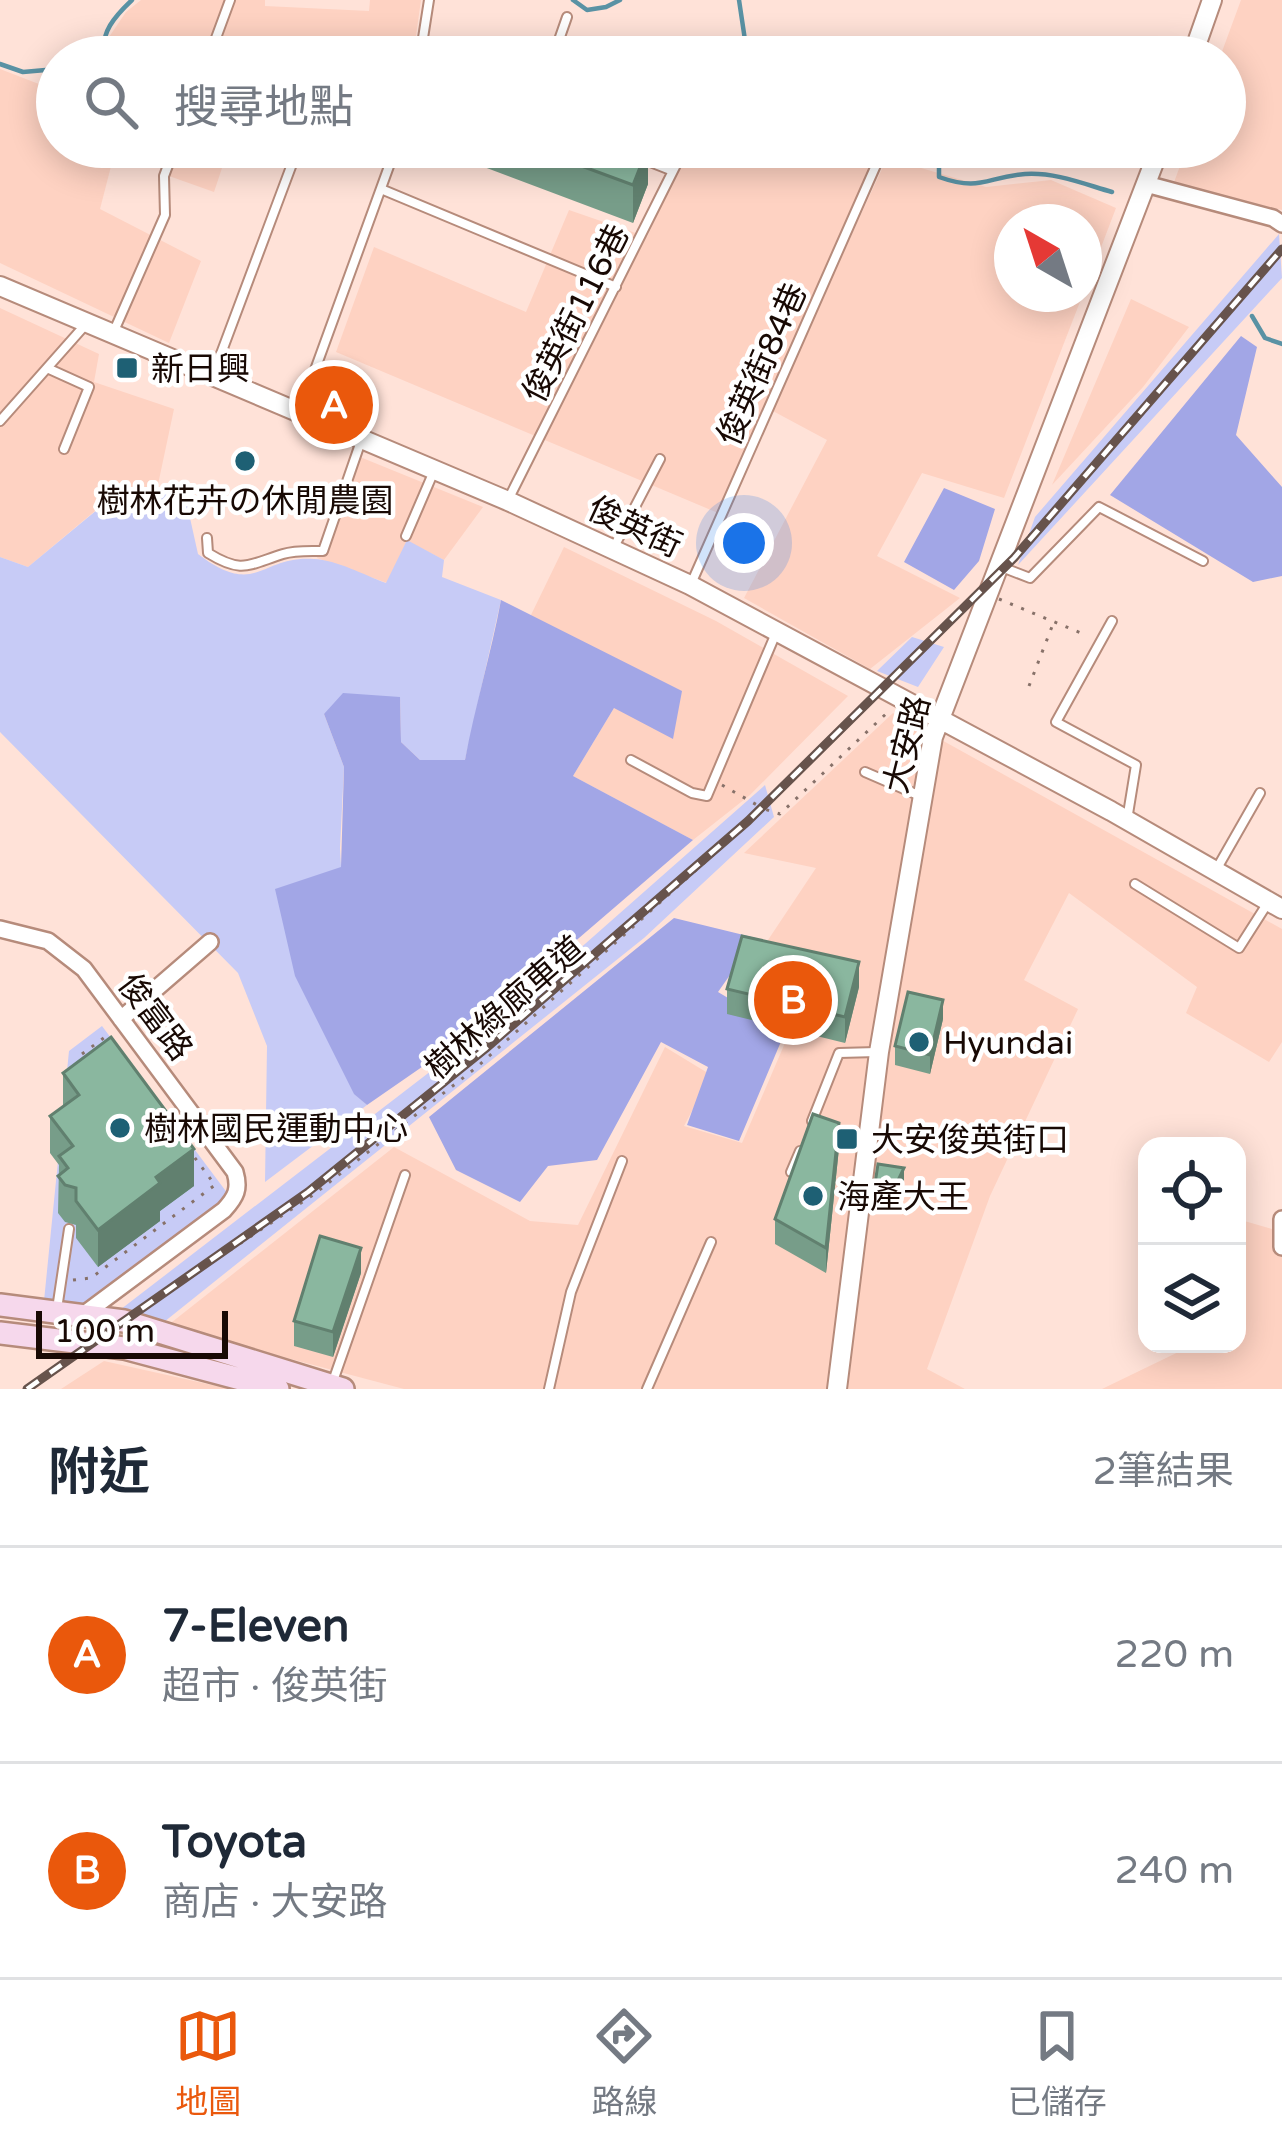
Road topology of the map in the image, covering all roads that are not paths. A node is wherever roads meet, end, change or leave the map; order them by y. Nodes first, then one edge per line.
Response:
1 (230, 0) edge
2 (429, 0) edge
3 (1212, 0) edge
4 (567, 16) dead end
5 (217, 36) edge
6 (423, 36) edge
7 (560, 36) edge
8 (1199, 36) edge
9 (167, 168) edge
10 (290, 168) edge
11 (388, 168) edge
12 (665, 168) edge
13 (674, 168) edge
14 (875, 168) edge
15 (1152, 168) edge
16 (673, 171) junction
17 (1146, 184) junction
18 (381, 189) junction
19 (1282, 224) edge
20 (0, 286) edge
21 (616, 287) junction
22 (86, 324) junction
23 (112, 335) junction
24 (46, 368) junction
25 (212, 376) junction
26 (299, 414) junction
27 (0, 421) edge
28 (362, 440) junction
29 (64, 449) dead end
30 (660, 459) dead end
31 (434, 470) junction
32 (508, 501) junction
33 (406, 536) dead end
34 (208, 538) dead end
35 (613, 549) junction
36 (1203, 562) dead end
37 (998, 566) junction
38 (690, 585) junction
39 (1112, 621) dead end
40 (776, 632) junction
41 (940, 719) junction
42 (631, 760) dead end
43 (865, 772) dead end
44 (1260, 793) dead end
45 (922, 797) junction
46 (1126, 820) junction
47 (1216, 871) junction
48 (1135, 884) dead end
49 (1275, 905) edge
50 (0, 929) edge
51 (210, 942) dead end
52 (122, 1019) junction
53 (879, 1052) junction
54 (622, 1161) dead end
55 (791, 1172) edge
56 (405, 1175) dead end
57 (1282, 1219) edge
58 (69, 1229) dead end
59 (711, 1242) dead end
60 (1282, 1247) edge
61 (0, 1305) edge
62 (57, 1311) junction
63 (83, 1315) junction
64 (0, 1334) edge
65 (52, 1340) junction
66 (338, 1387) edge
67 (278, 1389) edge
68 (549, 1389) edge
69 (647, 1389) edge
70 (837, 1389) edge

1 - 5 lane
2 - 6 lane
3 - 8 street
4 - 7 lane
9 - 23 lane
10 - 25 lane
11 - 18 lane
12 - 16 lane
13 - 16 lane, 俊英街116巷
14 - 38 lane, 俊英街84巷
15 - 17 street, 大安路
16 - 21 lane, 俊英街116巷
17 - 19 street
17 - 37 street, 大安路
18 - 21 lane
18 - 26 lane
20 - 22 street, 俊英街
21 - 32 lane, 俊英街116巷
22 - 23 street, 俊英街
22 - 24 lane
23 - 25 street, 俊英街
24 - 27 lane
24 - 29 lane
25 - 26 street, 俊英街
26 - 28 street, 俊英街
28 - 31 street, 俊英街
28 - 34 lane
30 - 35 lane
31 - 32 street, 俊英街
31 - 33 lane
32 - 35 street, 俊英街
35 - 38 street, 俊英街
36 - 37 lane
37 - 41 street, 大安路
38 - 40 street, 俊英街
39 - 46 lane
40 - 41 street, 俊英街
40 - 42 lane
41 - 45 street, 大安路
41 - 46 street, 俊英街
43 - 45 lane
44 - 47 lane
45 - 53 street, 大安路
46 - 47 street, 俊英街
47 - 49 street, 俊英街
48 - 49 lane
50 - 52 street, 俊富路
51 - 52 street
52 - 63 street, 俊富路
53 - 55 lane
53 - 70 street, 大安路
54 - 68 lane
56 - 66 lane
57 - 60 street
58 - 62 lane
59 - 69 lane
61 - 62 main road
62 - 63 main road
62 - 65 main road
63 - 66 main road
64 - 65 main road
65 - 67 main road

